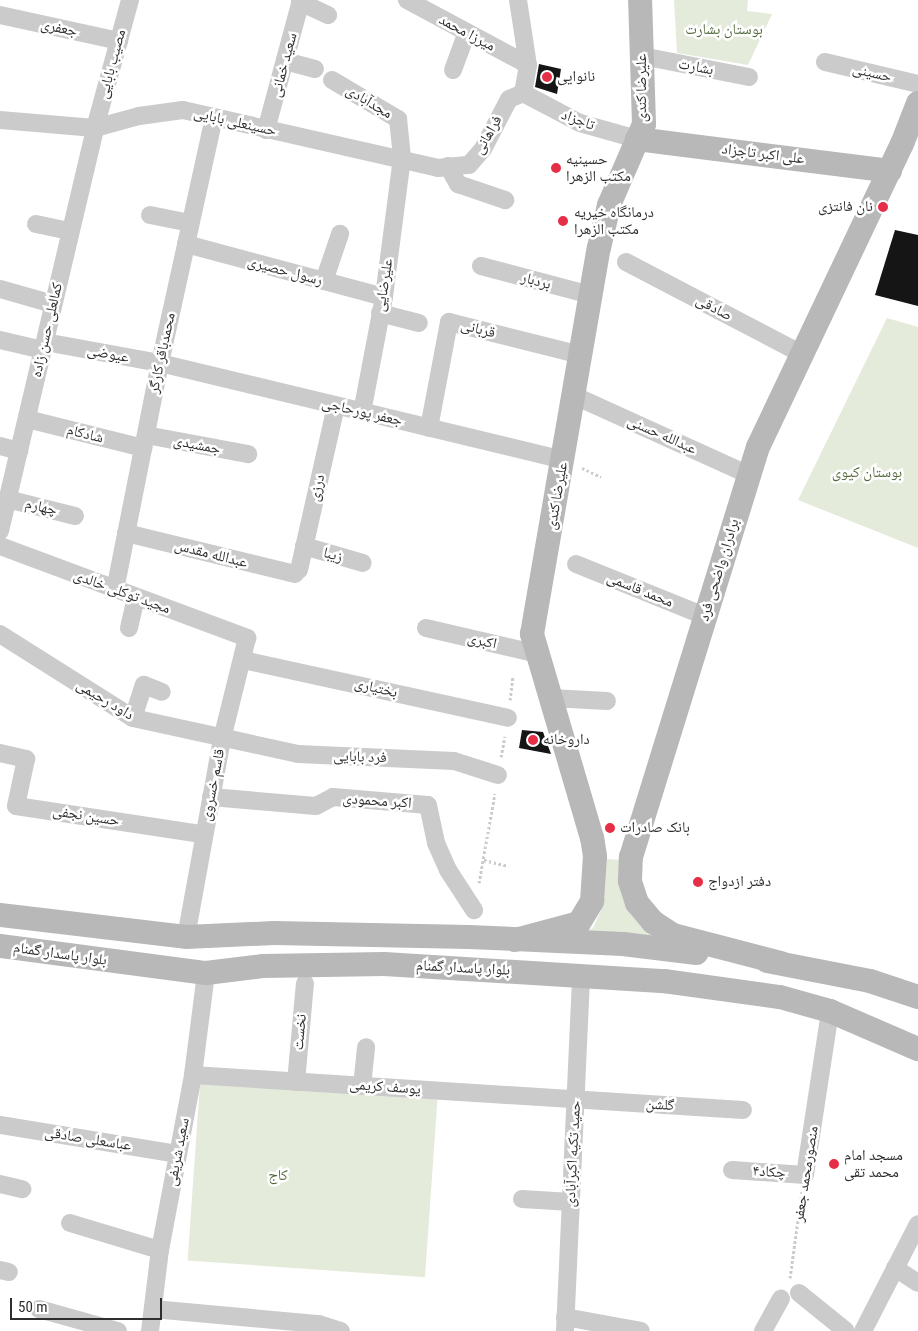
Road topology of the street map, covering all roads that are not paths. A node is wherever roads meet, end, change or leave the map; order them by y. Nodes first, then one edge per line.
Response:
1 (130, 0) edge
2 (518, 0) edge
3 (640, 0) edge
4 (301, 1) edge
5 (414, 2) edge
6 (0, 15) edge
7 (328, 15) dead end
8 (467, 32) junction
9 (119, 41) junction
10 (642, 56) junction
11 (284, 61) junction
12 (825, 62) dead end
13 (528, 65) junction
14 (315, 69) dead end
15 (453, 70) dead end
16 (749, 77) dead end
17 (332, 80) dead end
18 (918, 84) edge
19 (523, 93) junction
20 (918, 103) edge
21 (214, 118) junction
22 (0, 120) edge
23 (95, 128) junction
24 (266, 130) junction
25 (637, 139) junction
26 (910, 146) edge
27 (402, 158) junction
28 (443, 167) junction
29 (890, 171) junction
30 (505, 200) dead end
31 (150, 215) dead end
32 (190, 223) junction
33 (36, 224) dead end
34 (70, 231) junction
35 (340, 234) dead end
36 (186, 244) junction
37 (626, 262) dead end
38 (481, 266) dead end
39 (324, 281) junction
40 (0, 290) edge
41 (591, 295) junction
42 (53, 304) junction
43 (382, 305) junction
44 (419, 324) dead end
45 (0, 340) edge
46 (49, 347) junction
47 (802, 354) junction
48 (581, 355) junction
49 (160, 364) junction
50 (575, 396) junction
51 (336, 406) junction
52 (362, 412) junction
53 (26, 419) junction
54 (429, 428) junction
55 (144, 442) junction
56 (0, 446) edge
57 (19, 452) junction
58 (248, 454) dead end
59 (564, 460) junction
60 (749, 475) junction
61 (7, 499) junction
62 (75, 516) dead end
63 (0, 531) edge
64 (126, 533) junction
65 (0, 546) edge
66 (304, 546) junction
67 (363, 563) dead end
68 (576, 564) dead end
69 (297, 572) joint
70 (115, 590) junction
71 (136, 597) junction
72 (705, 616) junction
73 (129, 628) dead end
74 (426, 628) dead end
75 (0, 634) edge
76 (246, 636) joint
77 (538, 654) junction
78 (243, 660) junction
79 (162, 692) dead end
80 (550, 698) junction
81 (607, 700) dead end
82 (133, 718) junction
83 (508, 718) road end
84 (222, 739) junction
85 (0, 753) edge
86 (498, 775) road end
87 (211, 797) junction
88 (202, 834) junction
89 (638, 834) junction
90 (592, 838) junction
91 (474, 910) road end
92 (0, 915) edge
93 (186, 937) junction
94 (515, 940) junction
95 (0, 946) edge
96 (781, 962) junction
97 (206, 974) junction
98 (581, 976) junction
99 (305, 983) dead end
100 (918, 997) edge
101 (830, 1011) junction
102 (366, 1047) dead end
103 (918, 1049) edge
104 (193, 1075) junction
105 (296, 1082) junction
106 (362, 1086) junction
107 (576, 1100) junction
108 (743, 1110) dead end
109 (0, 1125) edge
110 (177, 1154) junction
111 (732, 1170) dead end
112 (805, 1174) joint
113 (0, 1184) edge
114 (22, 1189) dead end
115 (522, 1199) dead end
116 (571, 1202) junction
117 (70, 1222) dead end
118 (918, 1224) edge
119 (160, 1250) junction
120 (895, 1268) junction
121 (918, 1283) edge
122 (799, 1293) dead end
123 (781, 1298) road end
124 (39, 1308) dead end
125 (153, 1309) junction
126 (565, 1324) edge
127 (118, 1331) edge
128 (150, 1331) edge
129 (341, 1331) edge
130 (641, 1331) edge
131 (763, 1331) edge
132 (846, 1331) edge
133 (863, 1331) edge

1 - 9 street, مصیب بابایی
2 - 13 street
3 - 10 main road, علیرضا کندی
4 - 7 street
4 - 11 street, سعید خمانی
5 - 8 street, میرزا محمد
6 - 9 street, جعفری
8 - 13 street, میرزا محمد
8 - 15 street
9 - 23 street, مصیب بابایی
10 - 16 street, بشارت
10 - 25 main road, علیرضا کندی
11 - 14 street
11 - 24 street, سعید خمانی
12 - 18 street, حسینی
13 - 19 street
17 - 27 street, مجدآبادی
19 - 25 street, تاجزاد
19 - 28 street, فراهانی
20 - 26 main road, برادران واضحی فرد
21 - 23 street, حسینعلی بابایی
21 - 24 street, حسینعلی بابایی
21 - 32 street, محمدباقر کارگر
22 - 23 street, حسینعلی بابایی
23 - 34 street, کمالعلی حسن زاده
24 - 27 street, حسینعلی بابایی
25 - 29 main road, علی اکبر تاجزاد
25 - 41 main road, علیرضا کندی
26 - 29 main road, برادران واضحی فرد
27 - 28 street, حسینعلی بابایی
27 - 43 street, علیرضایی
28 - 30 street
29 - 47 main road, برادران واضحی فرد
31 - 32 street
32 - 36 street, محمدباقر کارگر
33 - 34 street
34 - 42 street, کمالعلی حسن زاده
35 - 39 street
36 - 39 street, رسول حصیری
36 - 49 street, محمدباقر کارگر
37 - 47 street, صادقی
38 - 41 street, بردبار
39 - 43 street, رسول حصیری
40 - 42 street
41 - 48 main road, علیرضا کندی
42 - 46 street, کمالعلی حسن زاده
43 - 44 street, رسول حصیری
43 - 52 street, علیرضایی
45 - 46 street, عیوضی
46 - 49 street, عیوضی
46 - 53 street, کمالعلی حسن زاده
47 - 60 main road, برادران واضحی فرد
48 - 50 main road, علیرضا کندی
48 - 54 street, قربانی
49 - 51 street, جعفر پورحاجی
49 - 55 street, محمدباقر کارگر
50 - 59 main road, علیرضا کندی
50 - 60 street, عبدالله حسنی
51 - 52 street, جعفر پورحاجی
51 - 66 street, درزی
52 - 54 street, جعفر پورحاجی
53 - 55 street, شادکام
53 - 57 street, کمالعلی حسن زاده
54 - 59 street, جعفر پورحاجی
55 - 58 street, جمشیدی
55 - 64 street, محمدباقر کارگر
56 - 57 street
57 - 61 street, کمالعلی حسن زاده
59 - 77 main road, علیرضا کندی
60 - 72 main road, برادران واضحی فرد
61 - 62 street, چهارم
61 - 63 street, کمالعلی حسن زاده
64 - 69 street, عبدالله مقدس
64 - 70 street, محمدباقر کارگر
65 - 70 street, مجید توکلی خالدی
66 - 67 street, زیبا
66 - 69 street, درزی
68 - 72 street, محمد قاسمی
70 - 71 street, مجید توکلی خالدی
71 - 73 street
71 - 76 street, مجید توکلی خالدی
72 - 89 main road, برادران واضحی فرد
74 - 77 street, اکبری
75 - 82 street, داود رحیمی
76 - 78 street, قاسم خسروی
77 - 80 main road, علیرضا کندی
78 - 83 street, بختیاری
78 - 84 street, قاسم خسروی
79 - 82 street
80 - 81 street
80 - 90 main road, علیرضا کندی
82 - 84 street, داود رحیمی
84 - 86 street, فرد بابایی
84 - 87 street, قاسم خسروی
85 - 88 street, حسین نجفی
87 - 88 street, قاسم خسروی
87 - 91 street, اکبر محمودی
88 - 93 street, قاسم خسروی
89 - 90 main road
89 - 96 main road, برادران واضحی فرد
90 - 94 main road, علیرضا کندی
92 - 93 main road, بلوار پاسدار گمنام
93 - 94 main road, بلوار پاسدار گمنام
94 - 96 main road, بلوار پاسدار گمنام
95 - 97 main road, بلوار پاسدار گمنام
96 - 100 main road, بلوار پاسدار گمنام
97 - 98 main road, بلوار پاسدار گمنام
97 - 104 street, سعید شریفی
98 - 101 main road, بلوار پاسدار گمنام
98 - 107 street, حمید تکیه اکبرآبادی
99 - 105 street, نخست
101 - 103 main road, بلوار پاسدار گمنام
101 - 112 street, منصورمحمد جعفر
102 - 106 street
104 - 105 street, یوسف کریمی
104 - 110 street, سعید شریفی
105 - 106 street, یوسف کریمی
106 - 107 street, یوسف کریمی
107 - 108 street, گلشن
107 - 116 street, حمید تکیه اکبرآبادی
109 - 110 street, عباسعلی صادقی
110 - 119 street, سعید شریفی
111 - 112 street, چکاد۴
113 - 114 street
115 - 116 street
116 - 126 street, حمید تکیه اکبرآبادی
117 - 119 street
118 - 120 street
119 - 125 street, سعید شریفی
120 - 121 street
120 - 133 street
122 - 132 street
123 - 131 street
124 - 127 street
125 - 128 street, سعید شریفی
125 - 129 street
126 - 130 street

